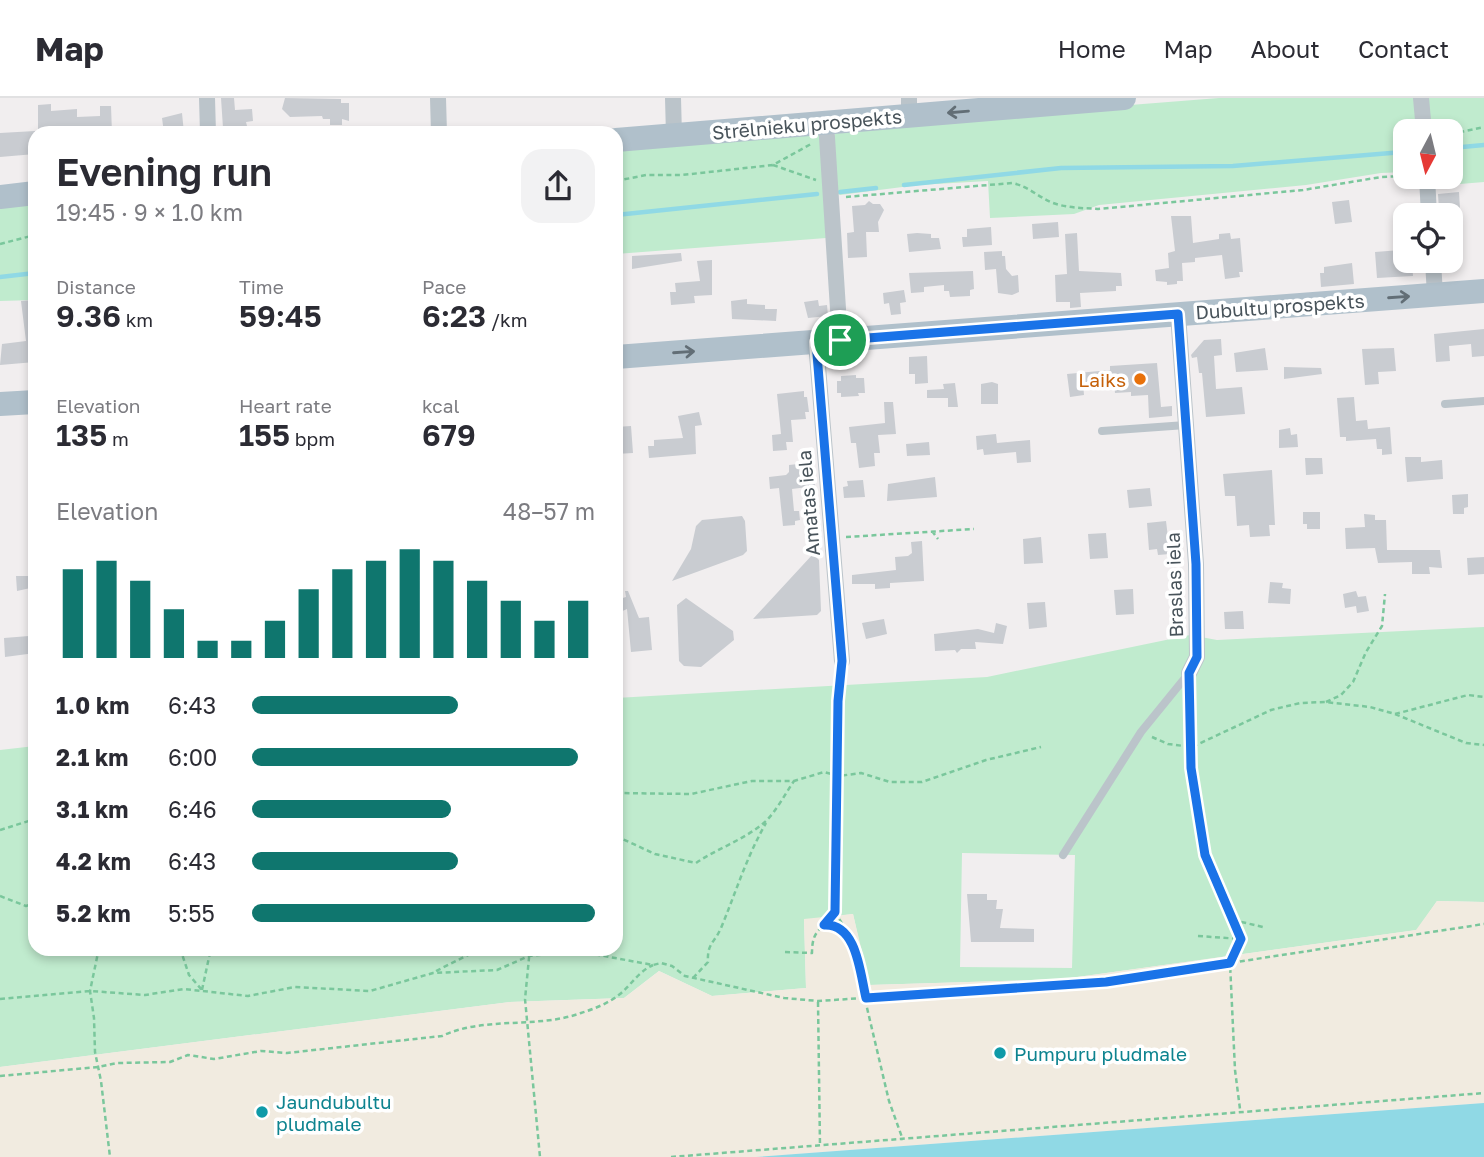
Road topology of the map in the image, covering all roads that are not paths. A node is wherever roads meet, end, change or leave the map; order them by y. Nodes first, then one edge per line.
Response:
1 (207, 98) edge
2 (439, 98) edge
3 (673, 98) edge
4 (1124, 98) edge
5 (1421, 98) edge
6 (909, 107) edge
7 (1423, 119) edge
8 (208, 126) edge
9 (439, 126) edge
10 (827, 133) junction
11 (674, 135) junction
12 (623, 139) edge
13 (28, 194) edge
14 (0, 197) edge
15 (1434, 273) edge
16 (1484, 291) edge
17 (1436, 295) junction
18 (1178, 314) junction
19 (828, 341) junction
20 (623, 356) edge
21 (1484, 401) edge
22 (28, 402) edge
23 (0, 404) edge
24 (1445, 404) dead end
25 (1186, 425) junction
26 (1102, 431) dead end
27 (842, 661) road end
28 (1189, 673) joint
29 (1063, 855) dead end

1 - 8 street
2 - 9 street
3 - 11 street
4 -> 6 main road, Strēlnieku prospekts
5 - 7 street
6 - 10 main road, Strēlnieku prospekts
10 - 11 main road, Strēlnieku prospekts
10 - 19 street, Amatas iela
11 - 12 main road, Strēlnieku prospekts
13 - 14 main road
15 - 17 street
16 - 17 main road, Dubultu prospekts
18 -> 17 main road, Dubultu prospekts
18 - 19 main road, Dubultu prospekts
18 - 25 street, Braslas iela
20 -> 19 main road, Dubultu prospekts
19 - 27 street, Amatas iela
21 - 24 lane
22 - 23 main road
25 - 26 lane
25 - 28 street, Braslas iela
28 - 29 lane, Braslas iela

